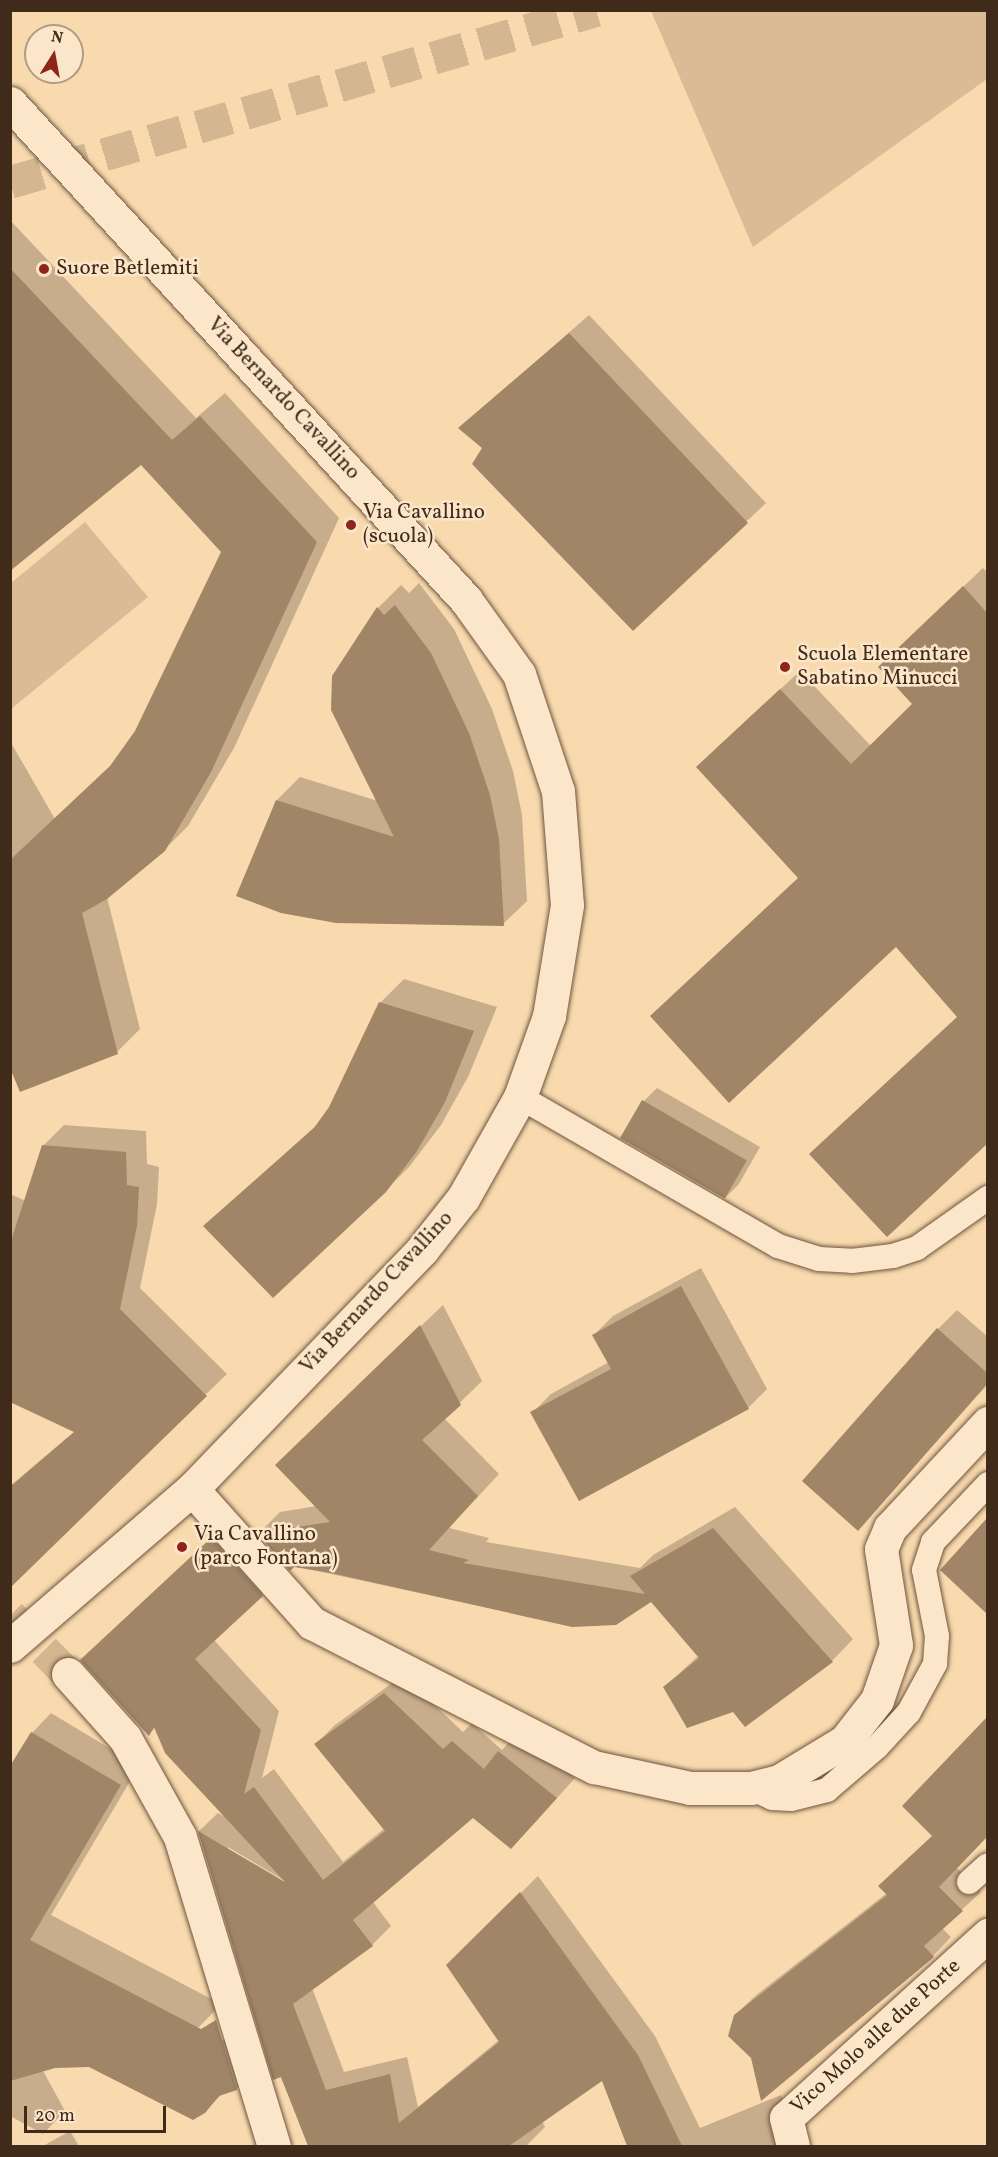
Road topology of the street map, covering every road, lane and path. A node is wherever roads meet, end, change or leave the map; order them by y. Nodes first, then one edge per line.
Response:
1 (10, 103) edge
2 (520, 1097) junction
3 (987, 1198) edge
4 (987, 1424) edge
5 (987, 1484) edge
6 (192, 1489) junction
7 (10, 1646) edge
8 (68, 1674) tunnel mouth
9 (751, 1788) junction
10 (987, 1866) edge
11 (969, 1882) dead end
12 (987, 1935) edge
13 (274, 2146) edge
14 (793, 2146) edge

1 - 2 main road, Via Bernardo Cavallino
2 - 3 lane
2 - 6 main road, Via Bernardo Cavallino
4 - 9 main road
5 - 9 lane
6 - 7 main road, Via Bernardo Cavallino
6 - 9 main road
8 - 13 main road
10 - 11 lane
12 - 14 main road, Vico Molo alle due Porte

